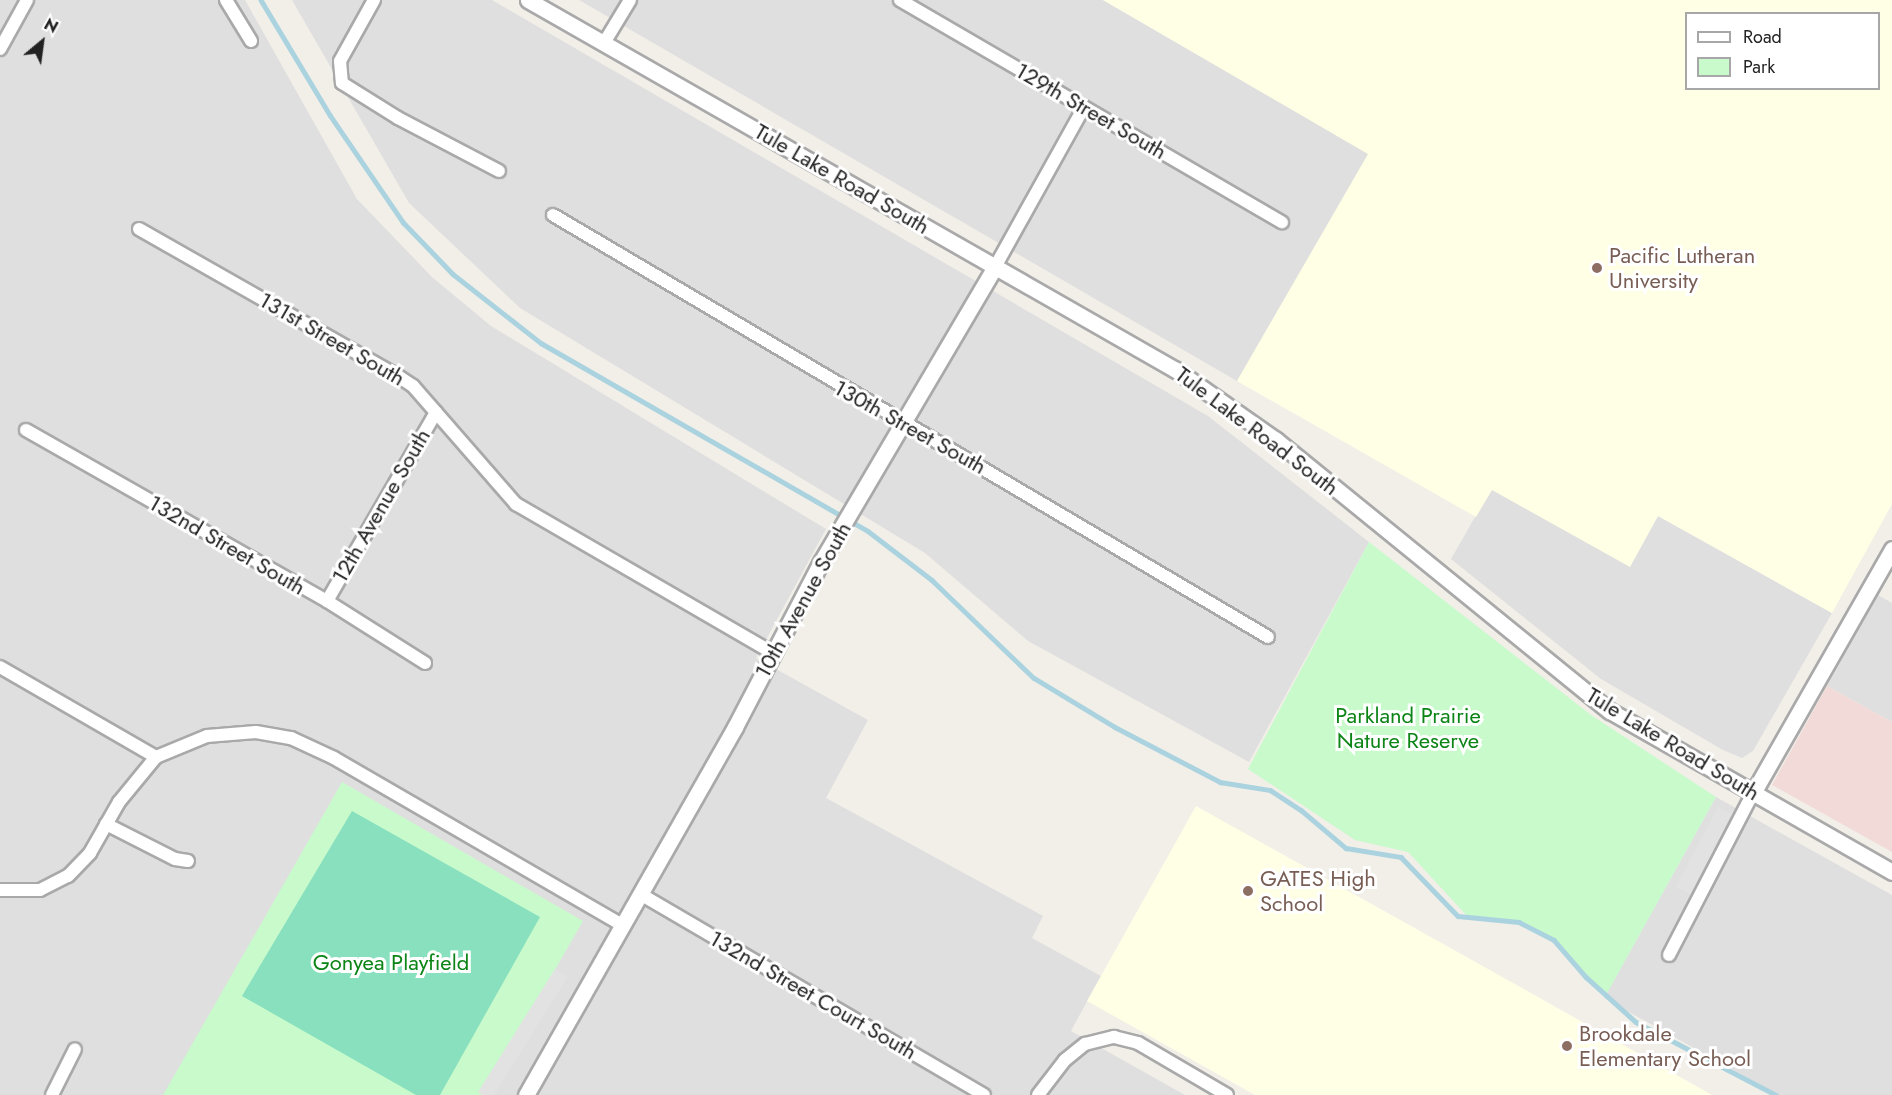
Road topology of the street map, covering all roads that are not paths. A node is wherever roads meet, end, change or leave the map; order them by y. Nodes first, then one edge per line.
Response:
1 (27, 0) edge
2 (226, 0) edge
3 (374, 0) edge
4 (528, 0) edge
5 (630, 0) edge
6 (900, 0) edge
7 (251, 41) dead end
8 (604, 43) junction
9 (0, 49) edge
10 (1084, 107) junction
11 (499, 171) dead end
12 (553, 216) dead end
13 (1282, 222) dead end
14 (139, 229) dead end
15 (995, 267) junction
16 (436, 412) junction
17 (903, 424) junction
18 (26, 429) dead end
19 (1892, 549) edge
20 (1887, 570) edge
21 (327, 601) junction
22 (1268, 637) dead end
23 (772, 652) junction
24 (425, 663) dead end
25 (0, 667) edge
26 (156, 757) junction
27 (1753, 793) junction
28 (106, 824) junction
29 (188, 861) dead end
30 (1892, 872) edge
31 (0, 891) edge
32 (642, 895) junction
33 (624, 926) junction
34 (1669, 955) dead end
35 (75, 1049) dead end
36 (52, 1095) edge
37 (526, 1095) edge
38 (984, 1095) edge
39 (1038, 1095) edge
40 (1227, 1095) edge

1 - 9 street
2 - 7 street
3 - 11 street
4 - 8 street, Tule Lake Road South
5 - 8 street
6 - 10 street, 129th Street South
8 - 15 street, Tule Lake Road South
10 - 13 street, 129th Street South
10 - 15 street, 10th Avenue South
12 - 17 street, 130th Street South
14 - 16 street, 131st Street South
15 - 17 street, 10th Avenue South
15 - 27 street, Tule Lake Road South
16 - 21 street, 12th Avenue South
16 - 23 street, 131st Street South
17 - 22 street, 130th Street South
17 - 23 street, 10th Avenue South
18 - 21 street, 132nd Street South
19 - 20 street
20 - 27 street
21 - 24 street, 132nd Street South
23 - 32 street, 10th Avenue South
25 - 26 street
26 - 28 street
26 - 33 street
27 - 30 street, Tule Lake Road South
27 - 34 street
28 - 29 street
28 - 31 street
32 - 33 street, 10th Avenue South
32 - 38 street, 132nd Street Court South
33 - 37 street, 10th Avenue South
35 - 36 street
39 - 40 street

